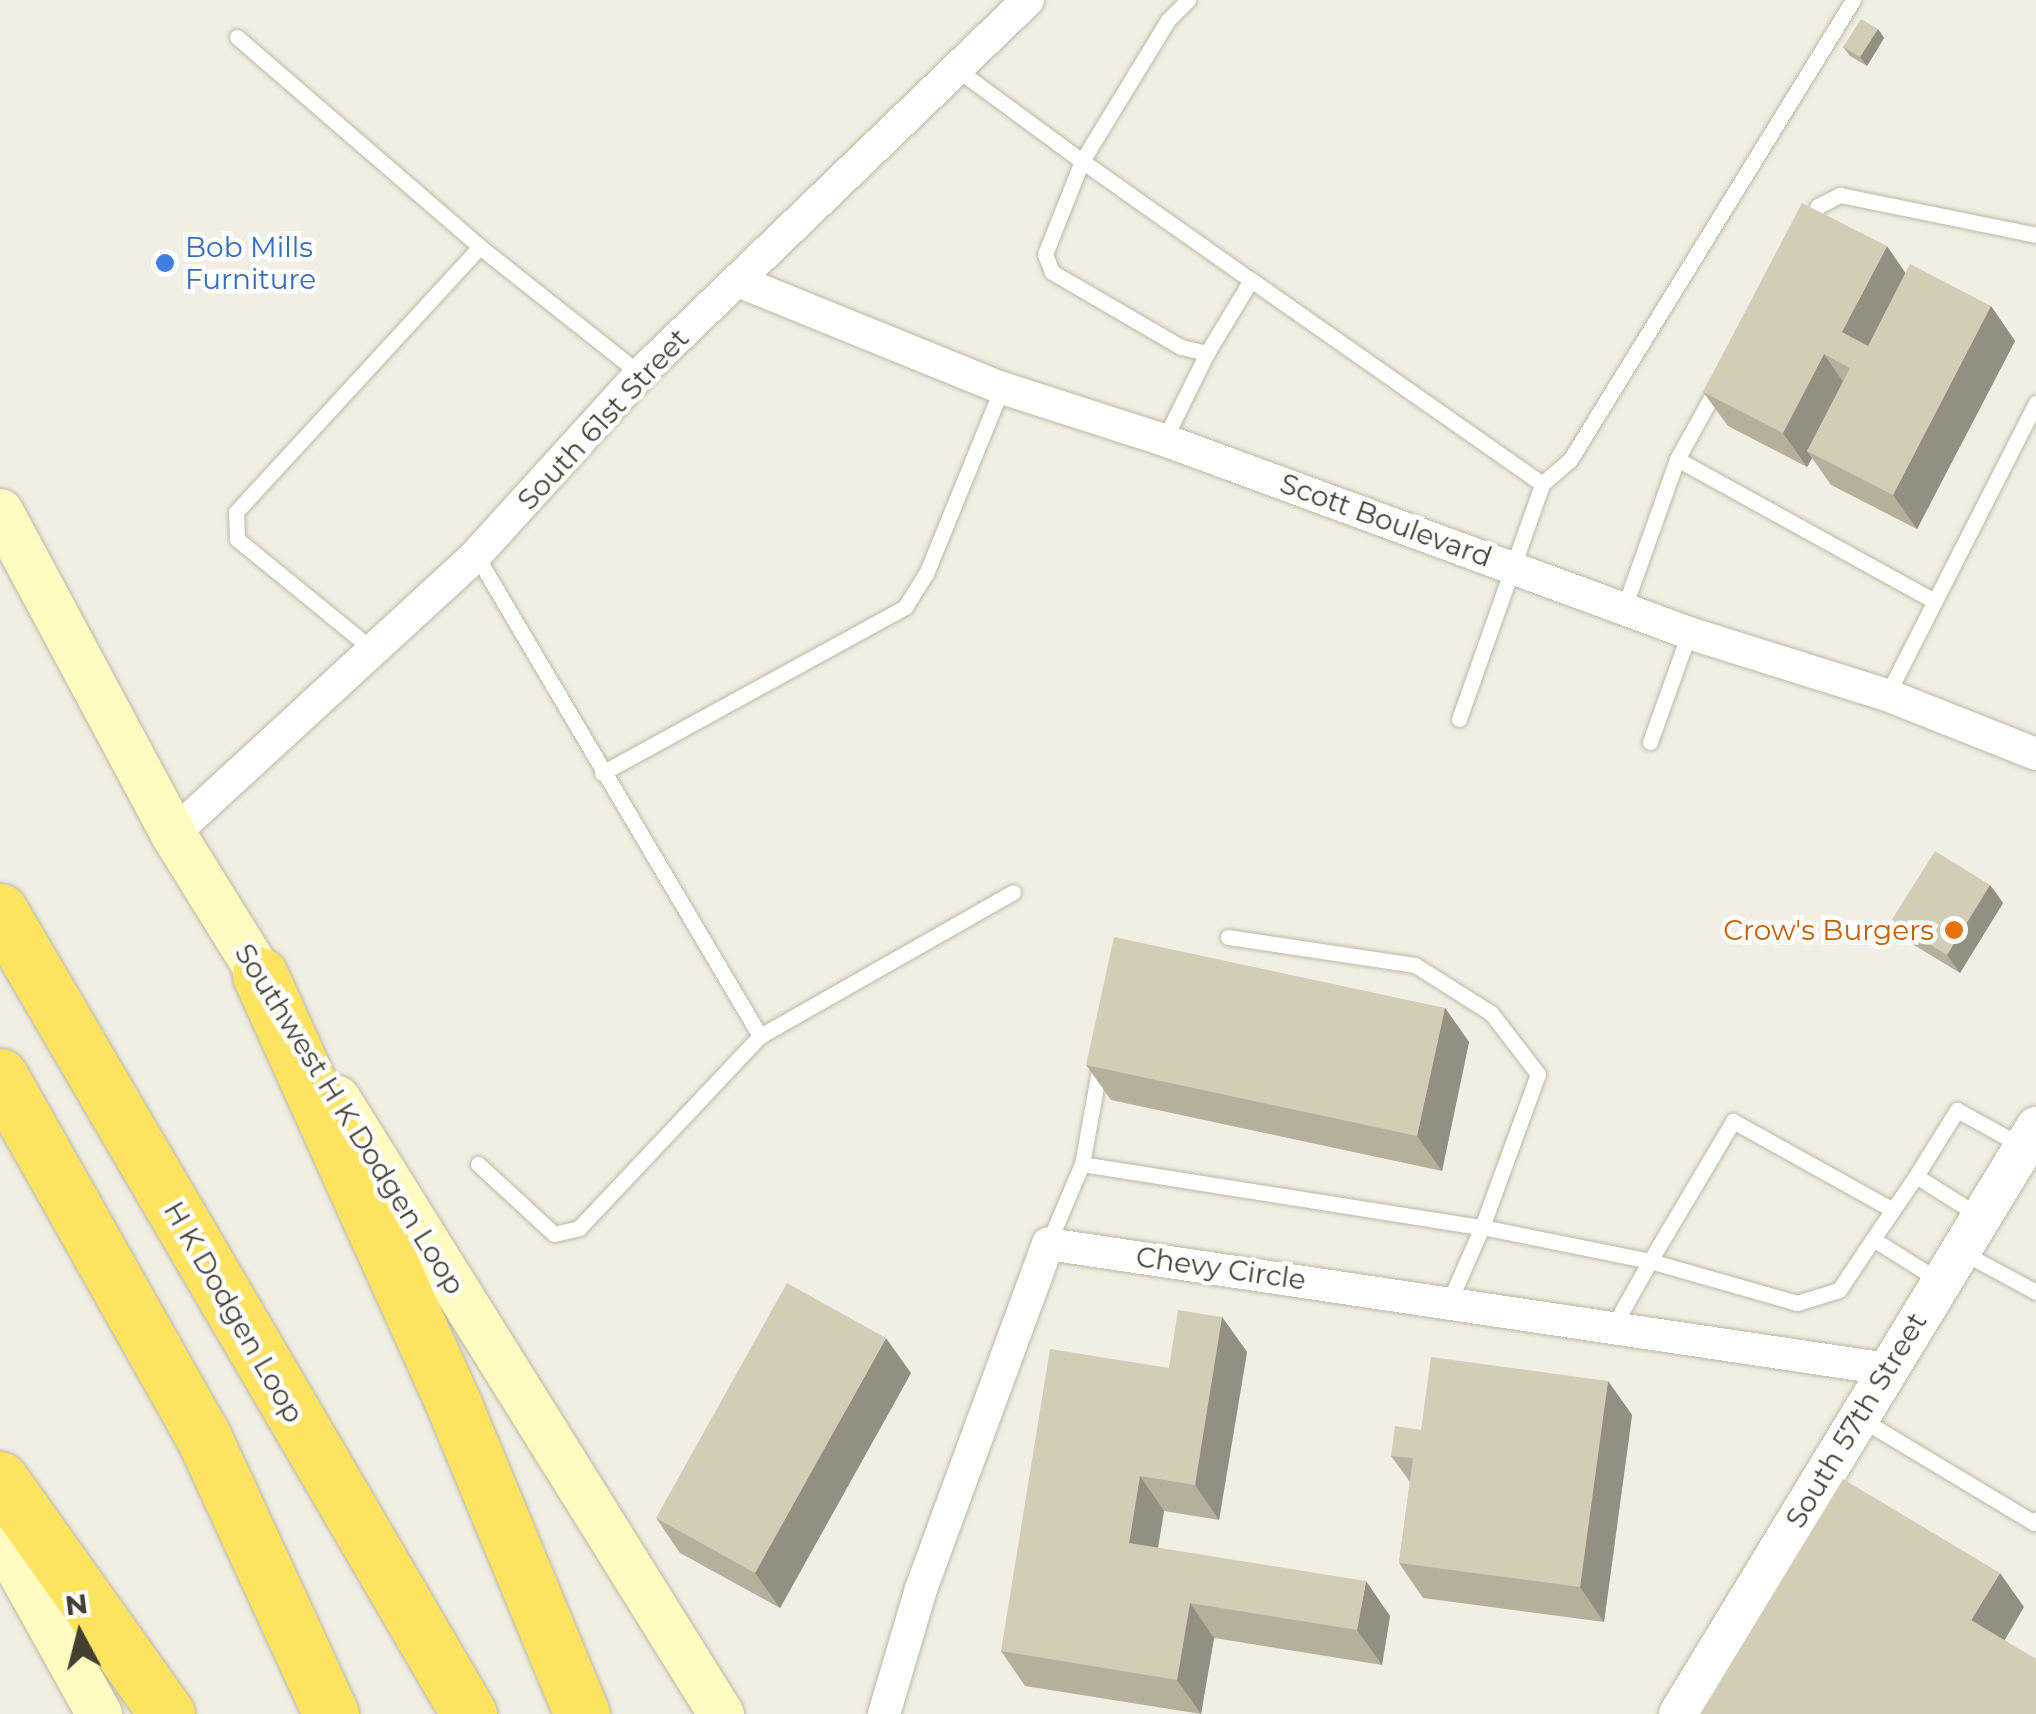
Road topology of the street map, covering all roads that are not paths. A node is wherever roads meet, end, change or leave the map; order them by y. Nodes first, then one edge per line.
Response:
1 (1028, 0) edge
2 (1188, 0) edge
3 (1853, 0) edge
4 (237, 37) dead end
5 (958, 70) junction
6 (1082, 161) junction
7 (2036, 234) edge
8 (1800, 240) edge
9 (480, 247) junction
10 (1252, 280) junction
11 (738, 281) junction
12 (1207, 354) junction
13 (640, 374) junction
14 (1724, 375) edge
15 (1002, 388) junction
16 (2036, 404) edge
17 (1164, 440) junction
18 (1677, 459) junction
19 (1542, 484) junction
20 (0, 511) edge
21 (476, 555) junction
22 (1511, 564) junction
23 (1932, 600) junction
24 (1624, 608) junction
25 (1689, 633) junction
26 (373, 650) junction
27 (1886, 694) junction
28 (1459, 719) dead end
29 (1650, 742) dead end
30 (2036, 754) edge
31 (602, 773) junction
32 (173, 834) junction
33 (1013, 892) dead end
34 (0, 911) edge
35 (1228, 937) dead end
36 (260, 975) junction
37 (760, 1036) junction
38 (1105, 1040) edge
39 (0, 1076) edge
40 (2030, 1137) edge
41 (478, 1164) dead end
42 (1082, 1164) junction
43 (1916, 1176) junction
44 (1892, 1210) junction
45 (1482, 1227) junction
46 (1873, 1240) junction
47 (1048, 1244) junction
48 (1960, 1250) junction
49 (1650, 1261) junction
50 (2036, 1292) edge
51 (1449, 1302) junction
52 (1613, 1327) junction
53 (1887, 1369) junction
54 (1858, 1418) junction
55 (0, 1479) edge
56 (2036, 1519) edge
57 (0, 1536) edge
58 (100, 1714) edge
59 (167, 1714) edge
60 (331, 1714) edge
61 (469, 1714) edge
62 (582, 1714) edge
63 (721, 1714) edge
64 (884, 1714) edge
65 (1679, 1714) edge

1 - 5 street, South 61st Street
2 - 6 lane
3 - 19 lane
4 - 9 lane
5 - 6 lane
5 - 11 street, South 61st Street
6 - 10 lane
6 - 12 lane
7 - 8 lane
9 - 13 lane
9 - 26 lane
10 - 12 lane
10 - 19 lane
11 - 13 street, South 61st Street
11 - 15 street, Scott Boulevard
12 - 17 lane
13 - 21 street, South 61st Street
14 - 18 lane
15 - 17 street, Scott Boulevard
15 - 31 lane
16 - 23 lane
17 - 22 street, Scott Boulevard
18 - 23 lane
18 - 24 lane
19 - 22 lane
20 - 32 main road, Southwest H K Dodgen Loop
21 - 26 street, South 61st Street
21 - 31 lane
22 - 24 street, Scott Boulevard
22 - 28 lane
23 - 27 lane
24 - 25 street, Scott Boulevard
25 - 27 street, Scott Boulevard
25 - 29 lane
26 - 32 street, South 61st Street
27 - 30 street, Scott Boulevard
31 - 37 lane
32 - 36 main road, Southwest H K Dodgen Loop
33 - 37 lane
34 - 61 highway, H K Dodgen Loop
35 - 45 lane
36 - 62 highway
36 - 63 main road, Southwest H K Dodgen Loop
37 - 41 lane
38 - 42 lane
39 - 60 highway
40 - 43 lane
40 - 48 street, South 57th Street
42 - 45 lane
42 - 47 lane
43 - 44 lane
43 - 48 lane
44 - 46 lane
44 - 49 lane
45 - 49 lane
45 - 51 lane
46 - 48 lane
46 - 49 lane
47 - 51 street, Chevy Circle
47 - 64 street
48 - 50 lane
48 - 53 street, South 57th Street
49 - 52 lane
51 - 52 street, Chevy Circle
52 - 53 street, Chevy Circle
53 - 54 street, South 57th Street
54 - 56 lane
54 - 65 street, South 57th Street
55 - 59 highway
57 - 58 main road

